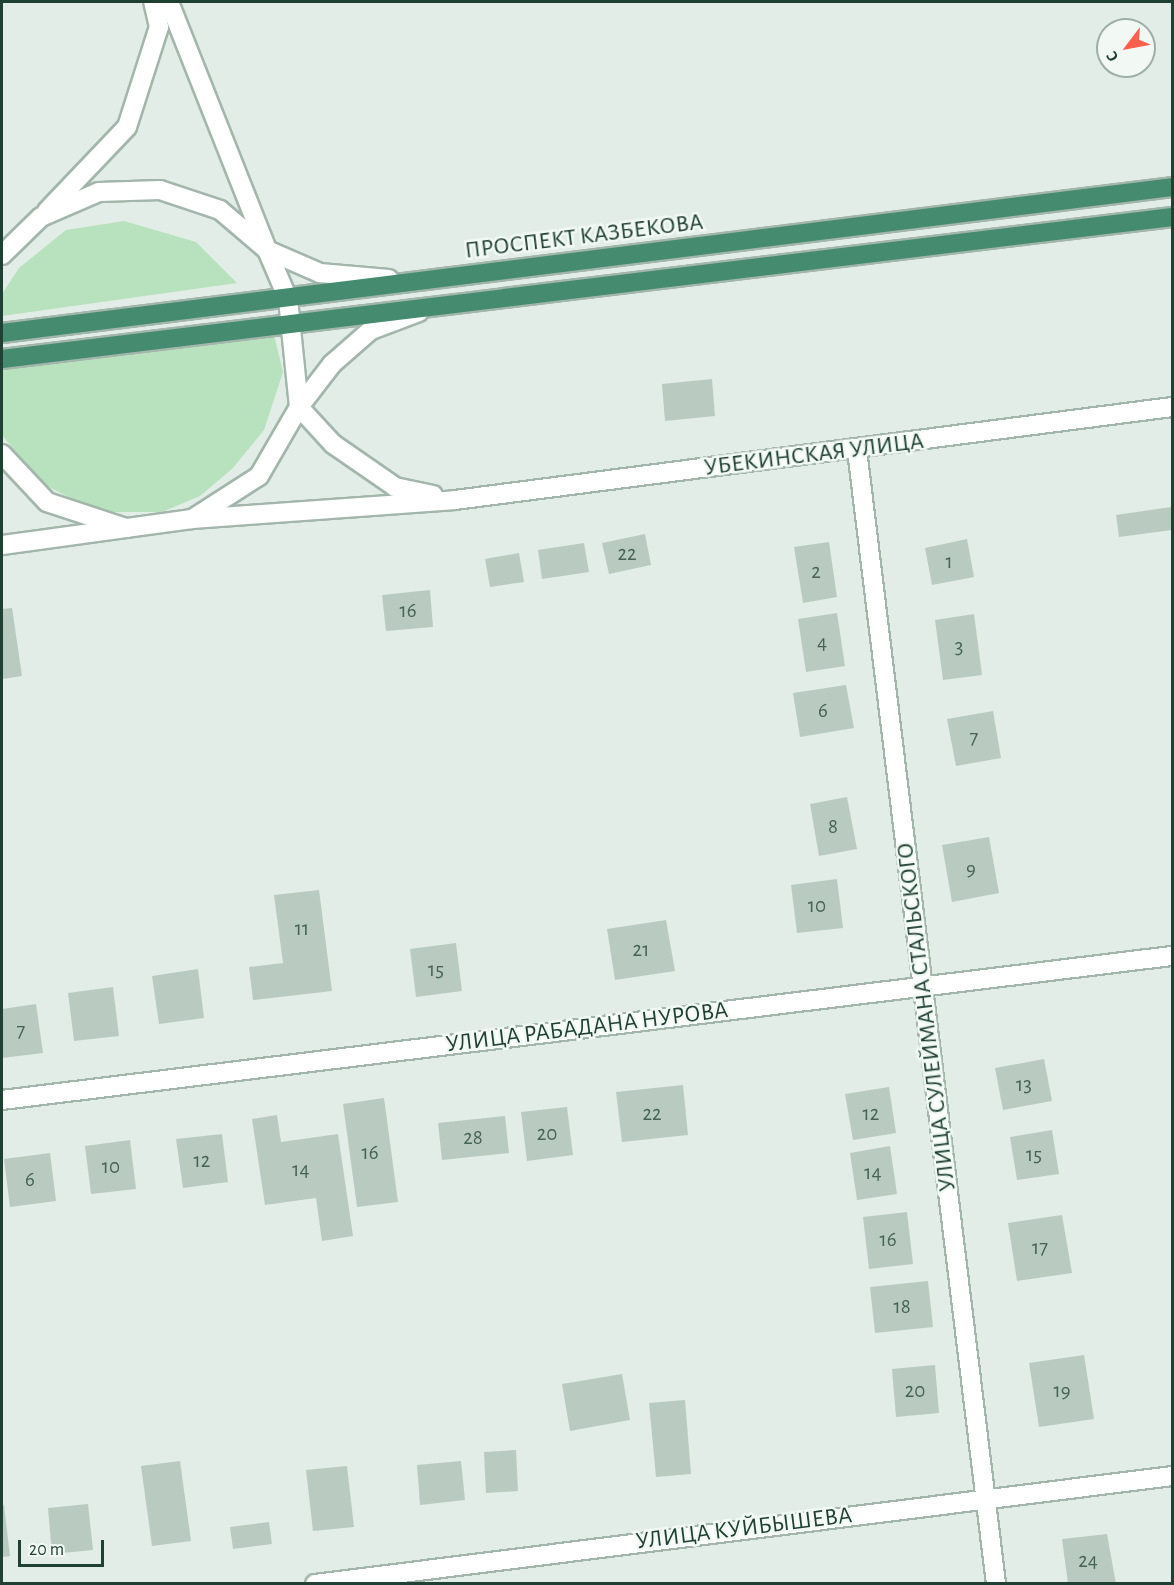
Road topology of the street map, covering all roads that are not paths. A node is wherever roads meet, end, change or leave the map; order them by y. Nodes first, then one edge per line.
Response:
1 (153, 2) edge
2 (169, 2) edge
3 (1173, 187) edge
4 (41, 217) junction
5 (1173, 217) edge
6 (267, 250) junction
7 (2, 255) edge
8 (442, 280) junction
9 (288, 299) junction
10 (443, 302) junction
11 (291, 322) junction
12 (2, 333) edge
13 (2, 359) edge
14 (299, 407) junction
15 (1173, 407) edge
16 (857, 450) junction
17 (2, 454) edge
18 (455, 500) junction
19 (192, 519) junction
20 (126, 528) junction
21 (2, 545) edge
22 (1173, 956) edge
23 (924, 987) junction
24 (2, 1100) edge
25 (1173, 1476) edge
26 (984, 1499) junction
27 (315, 1584) edge
28 (996, 1584) edge

1 - 4 street
2 - 6 street
3 - 8 highway, ПРОСПЕКТ КАЗБЕКОВА
4 - 6 street
4 - 7 street
5 - 10 highway, ПРОСПЕКТ КАЗБЕКОВА
6 - 8 street
6 - 9 street
8 - 9 highway, ПРОСПЕКТ КАЗБЕКОВА
9 - 11 street
9 - 12 highway, ПРОСПЕКТ КАЗБЕКОВА
10 - 11 highway, ПРОСПЕКТ КАЗБЕКОВА
10 - 14 street
11 - 13 highway, ПРОСПЕКТ КАЗБЕКОВА
11 - 14 street
14 - 18 street
14 - 19 street
15 - 16 street, УБЕКИНСКАЯ УЛИЦА
16 - 18 street, УБЕКИНСКАЯ УЛИЦА
16 - 23 street, УЛИЦА СУЛЕЙМАНА СТАЛЬСКОГО
17 - 20 street
18 - 19 street, УБЕКИНСКАЯ УЛИЦА
19 - 20 street, УБЕКИНСКАЯ УЛИЦА
20 - 21 street, УБЕКИНСКАЯ УЛИЦА
22 - 23 street, УЛИЦА РАБАДАНА НУРОВА
23 - 24 street, УЛИЦА РАБАДАНА НУРОВА
23 - 26 street, УЛИЦА СУЛЕЙМАНА СТАЛЬСКОГО
25 - 26 street, УЛИЦА КУЙБЫШЕВА
26 - 27 street, УЛИЦА КУЙБЫШЕВА
26 - 28 street, УЛИЦА СУЛЕЙМАНА СТАЛЬСКОГО

